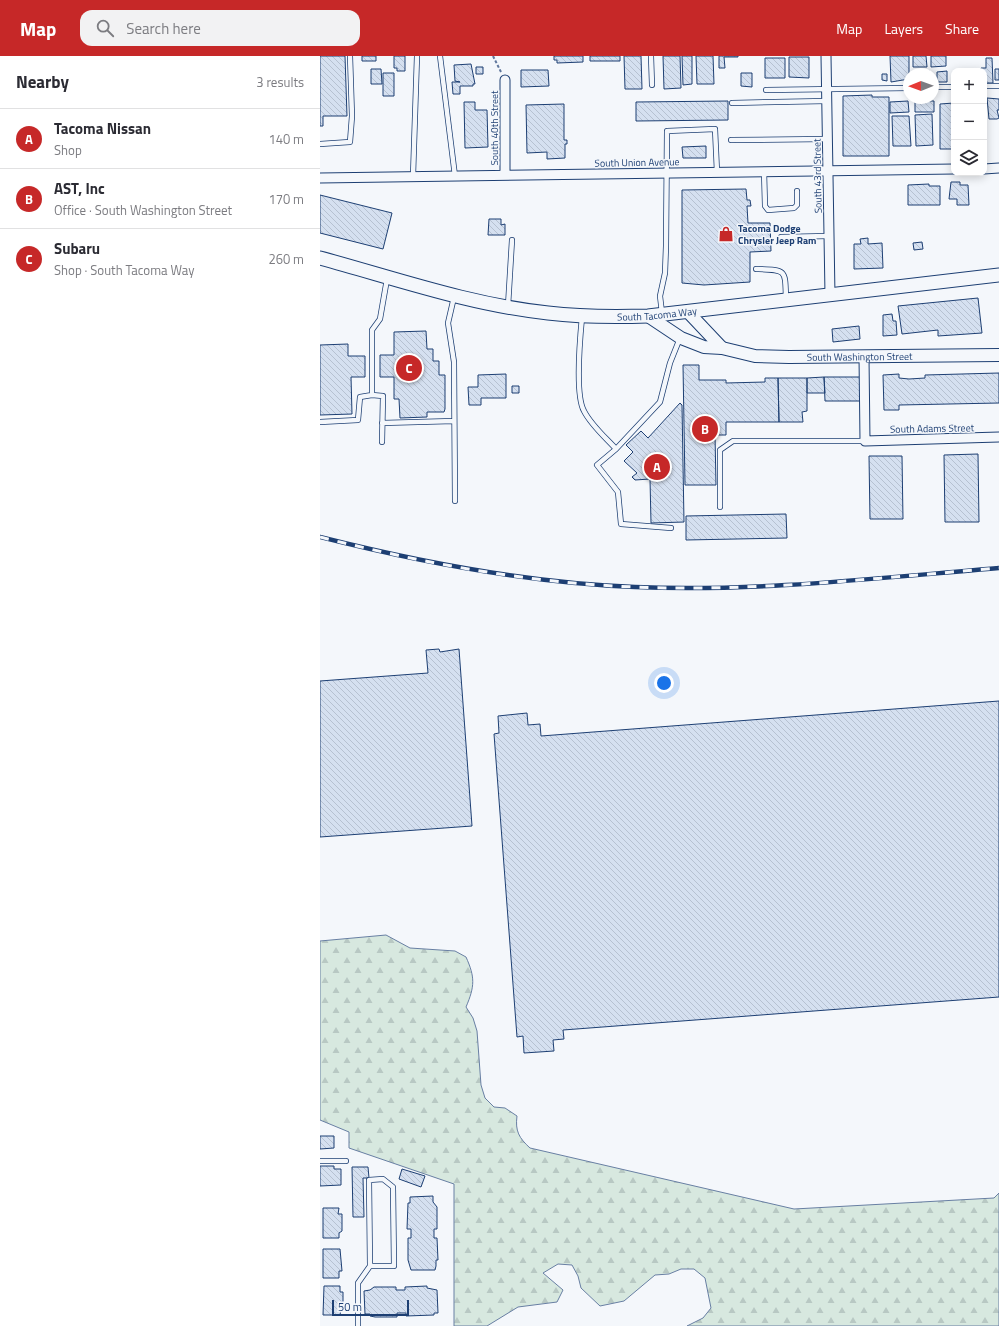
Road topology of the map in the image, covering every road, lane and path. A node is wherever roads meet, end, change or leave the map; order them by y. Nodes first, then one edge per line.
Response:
1 (350, 56) edge
2 (417, 56) edge
3 (440, 56) edge
4 (494, 56) edge
5 (651, 56) edge
6 (826, 56) edge
7 (505, 80) joint
8 (652, 84) dead end
9 (987, 86) edge
10 (999, 86) edge
11 (951, 87) edge
12 (903, 88) edge
13 (939, 88) edge
14 (766, 90) dead end
15 (827, 90) junction
16 (827, 102) junction
17 (732, 103) dead end
18 (827, 139) junction
19 (731, 140) dead end
20 (320, 144) edge
21 (999, 168) edge
22 (951, 169) edge
23 (987, 169) edge
24 (764, 171) junction
25 (827, 171) junction
26 (666, 172) junction
27 (717, 172) junction
28 (506, 175) junction
29 (413, 176) junction
30 (455, 176) junction
31 (320, 178) edge
32 (797, 191) dead end
33 (829, 236) junction
34 (781, 237) dead end
35 (512, 240) dead end
36 (320, 258) edge
37 (756, 269) dead end
38 (999, 275) edge
39 (388, 277) junction
40 (455, 295) junction
41 (830, 295) junction
42 (786, 301) junction
43 (508, 306) junction
44 (688, 312) junction
45 (662, 314) junction
46 (582, 316) junction
47 (648, 316) junction
48 (681, 338) junction
49 (722, 348) junction
50 (999, 355) edge
51 (864, 357) junction
52 (372, 395) junction
53 (454, 421) junction
54 (320, 422) edge
55 (382, 423) junction
56 (999, 438) edge
57 (865, 441) junction
58 (382, 442) dead end
59 (616, 449) junction
60 (455, 502) dead end
61 (720, 507) dead end
62 (671, 528) dead end
63 (320, 1161) edge
64 (346, 1161) dead end
65 (370, 1266) junction
66 (358, 1326) edge

1 - 20 lane
2 - 29 lane
3 - 30 lane
4 - 7 path
5 - 8 lane
6 - 15 street, South 43rd Street
7 - 28 street, South 40th Street
9 - 10 lane
11 - 13 lane
12 - 15 lane
14 - 15 lane
15 - 16 street, South 43rd Street
16 - 17 lane
16 - 18 street, South 43rd Street
18 - 19 lane
18 - 25 street, South 43rd Street
21 - 23 street
22 - 25 street, South Union Avenue
24 - 25 street, South Union Avenue
24 - 27 street, South Union Avenue
24 - 32 lane
25 - 33 street, South 43rd Street
26 - 27 street, South Union Avenue
26 - 27 lane
26 - 28 street, South Union Avenue
26 - 45 lane
28 - 30 street, South Union Avenue
29 - 30 street, South Union Avenue
29 - 31 street, South Union Avenue
33 - 34 lane
33 - 41 street, South 43rd Street
35 - 43 lane
36 - 39 main road, South Tacoma Way
37 - 42 lane
38 - 41 main road, South Tacoma Way
39 - 40 main road, South Tacoma Way
39 - 52 lane
40 - 43 main road, South Tacoma Way
40 - 53 lane
41 - 42 main road, South Tacoma Way
42 - 44 main road, South Tacoma Way
43 - 46 main road, South Tacoma Way
44 - 45 main road, South Tacoma Way
44 - 49 street
45 - 47 main road, South Tacoma Way
46 - 47 main road, South Tacoma Way
46 - 59 lane
47 - 48 street, South Washington Street
48 - 49 street, South Washington Street
48 - 59 lane
49 - 51 street, South Washington Street
50 - 51 street, South Washington Street
51 - 57 street
52 - 54 lane
52 - 55 lane
53 - 55 lane
53 - 60 lane
55 - 58 lane
56 - 57 street, South Adams Street
57 - 61 lane
59 - 62 lane
63 - 64 lane
65 - 65 lane
65 - 66 lane

